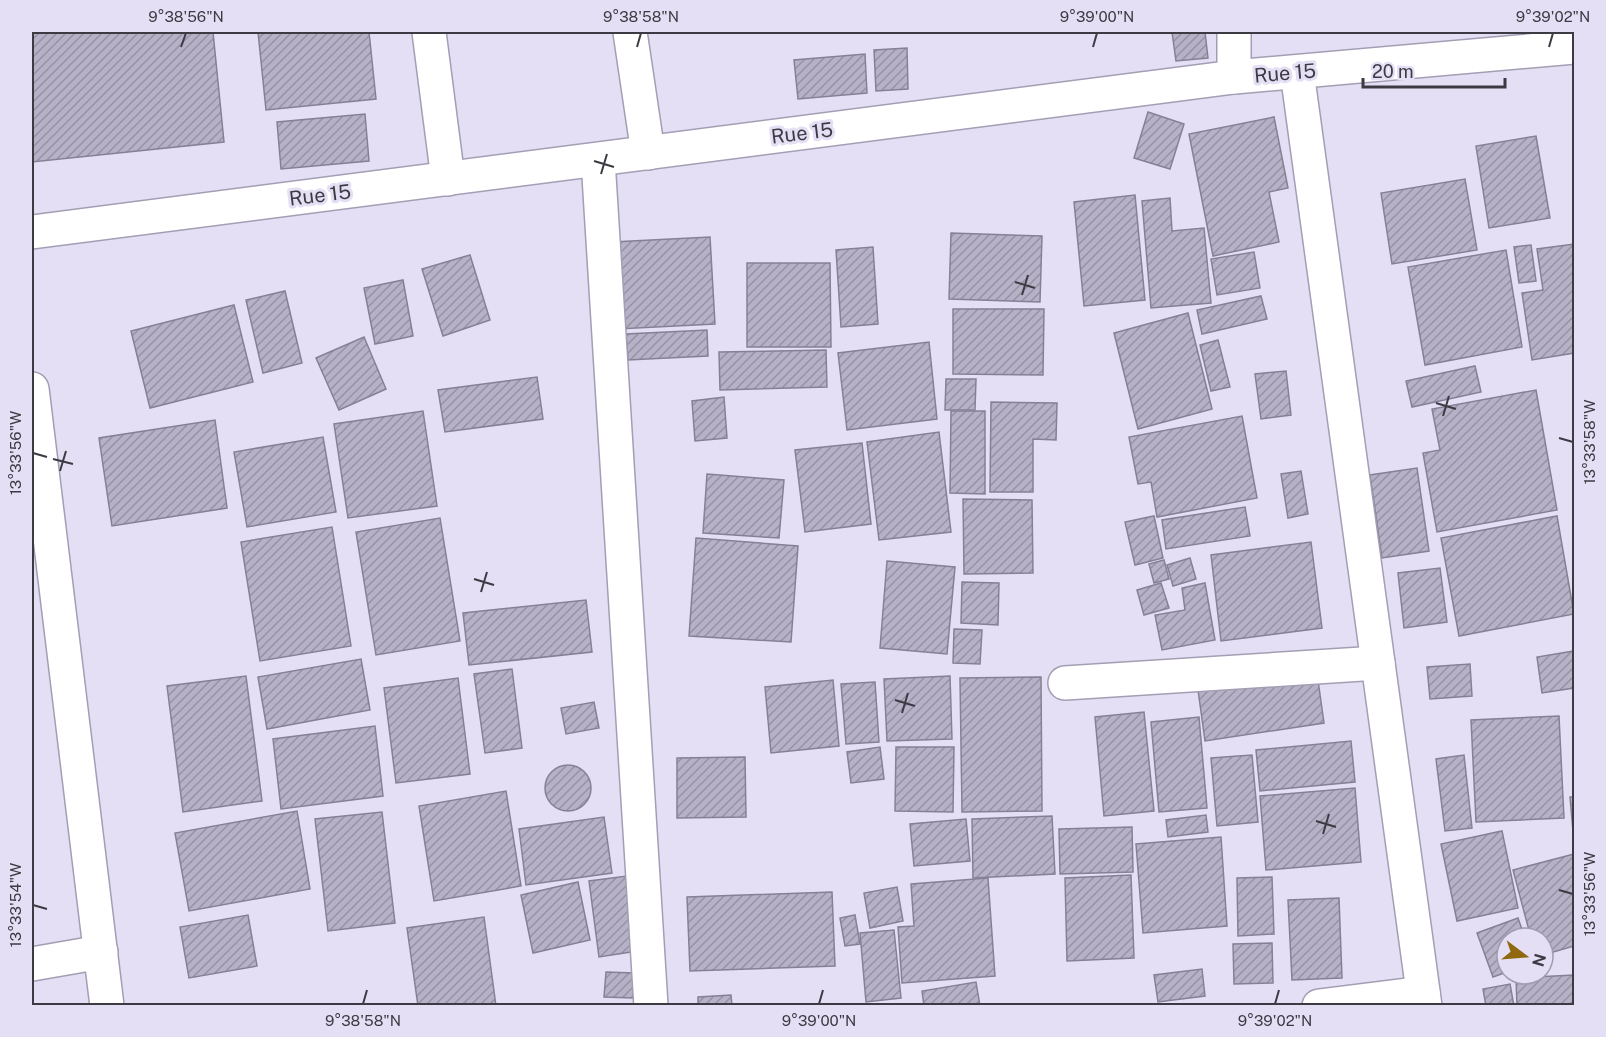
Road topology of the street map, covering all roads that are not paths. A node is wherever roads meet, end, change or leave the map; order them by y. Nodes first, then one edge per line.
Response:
1 (429, 32) edge
2 (630, 32) edge
3 (1234, 32) edge
4 (1575, 47) edge
5 (1297, 72) junction
6 (1234, 77) junction
7 (648, 153) junction
8 (598, 160) junction
9 (448, 179) junction
10 (32, 232) edge
11 (32, 389) edge
12 (1378, 663) junction
13 (1065, 682) dead end
14 (101, 952) junction
15 (32, 964) edge
16 (1424, 999) edge
17 (107, 1005) edge
18 (651, 1005) edge
19 (1319, 1005) edge

1 - 9 street
2 - 7 street
3 - 6 street
4 - 5 street, Rue 15
5 - 6 street, Rue 15
5 - 12 street
6 - 7 street, Rue 15
7 - 8 street, Rue 15
8 - 9 street, Rue 15
8 - 18 street
9 - 10 street, Rue 15
11 - 14 street
12 - 13 street
12 - 16 street
14 - 15 street
14 - 17 street
16 - 19 street

